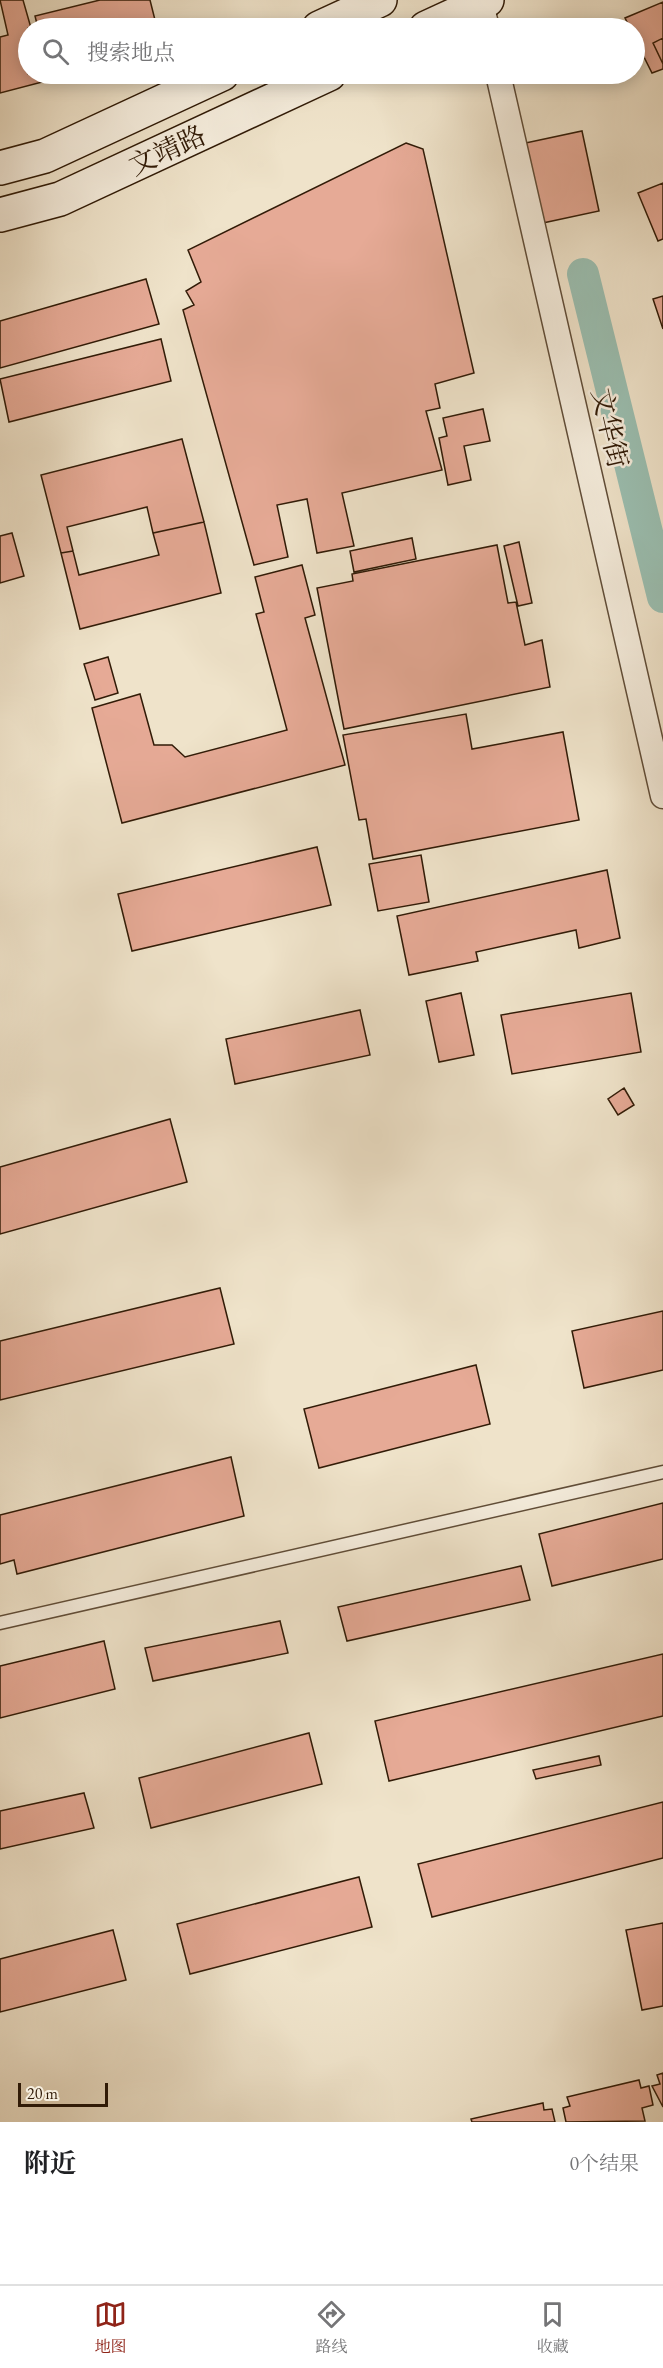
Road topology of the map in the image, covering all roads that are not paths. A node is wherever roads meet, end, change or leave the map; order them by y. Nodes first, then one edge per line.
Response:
1 (380, 0) edge
2 (484, 8) edge
3 (341, 18) edge
4 (455, 18) edge
5 (200, 84) edge
6 (307, 84) edge
7 (500, 84) edge
8 (0, 168) edge
9 (0, 215) edge
10 (663, 796) edge
11 (663, 1472) edge
12 (0, 1623) edge

1 - 3 main road
2 - 4 main road
5 - 8 main road, 文靖路
6 - 9 main road, 文靖路
7 - 10 street, 文华街
11 - 12 lane

